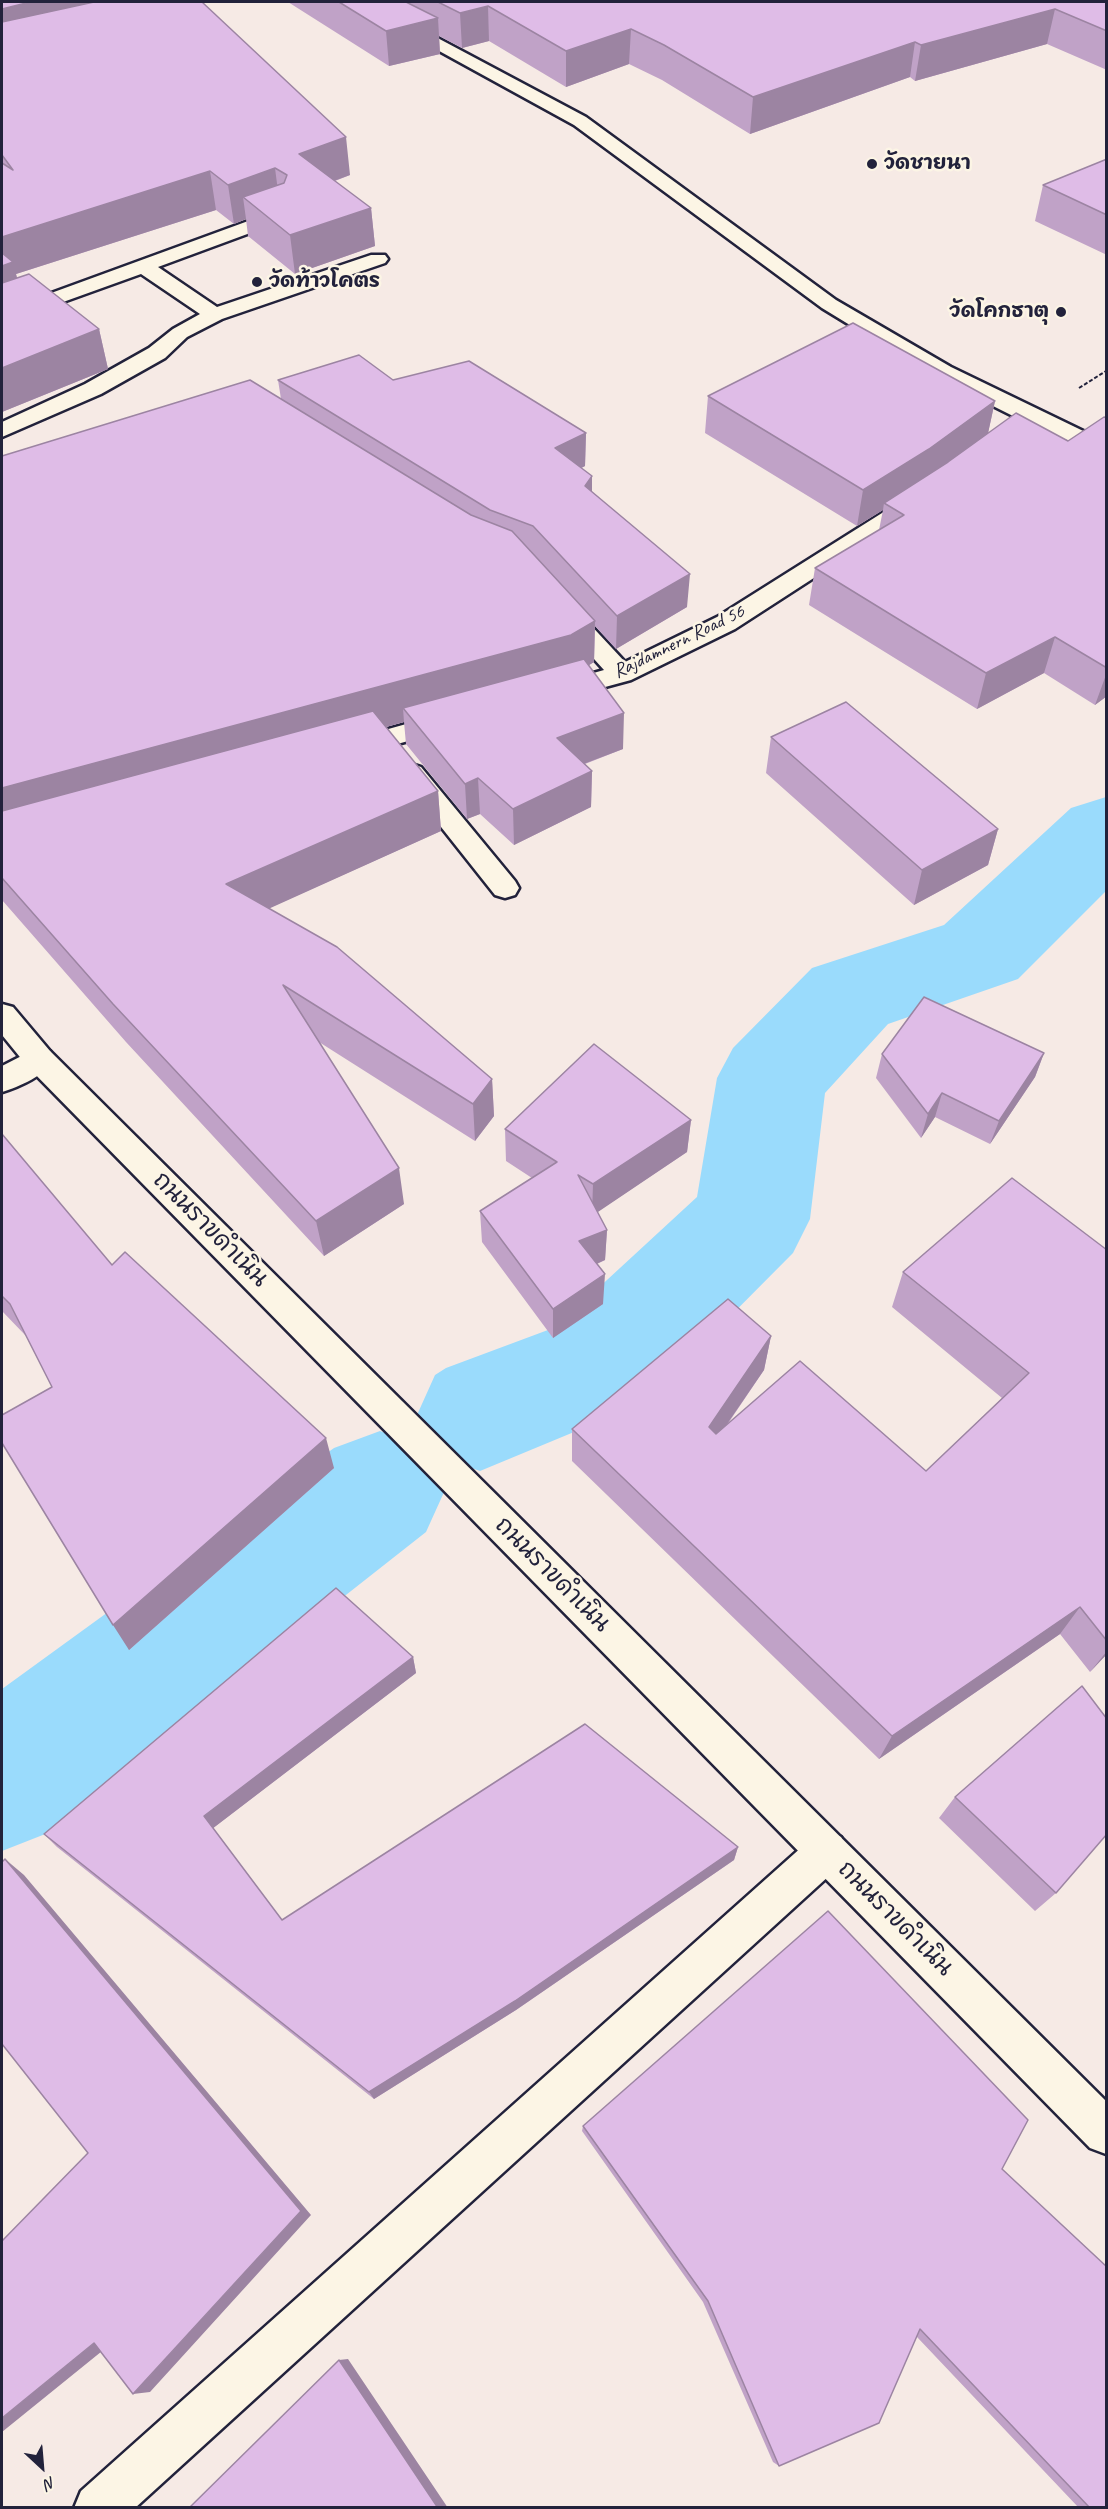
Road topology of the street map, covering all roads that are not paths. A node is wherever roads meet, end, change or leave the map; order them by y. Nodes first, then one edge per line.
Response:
1 (358, 2) edge
2 (281, 215) edge
3 (378, 260) dead end
4 (143, 266) junction
5 (215, 315) junction
6 (2, 318) edge
7 (2, 430) edge
8 (1107, 450) edge
9 (941, 485) edge
10 (546, 591) edge
11 (622, 674) junction
12 (531, 699) edge
13 (475, 714) edge
14 (384, 739) junction
15 (328, 754) edge
16 (506, 888) dead end
17 (2, 1015) edge
18 (39, 1059) junction
19 (2, 1080) edge
20 (827, 1851) junction
21 (1107, 2132) edge
22 (98, 2508) edge

1 - 8 street
2 - 4 street
3 - 5 street
4 - 5 street
4 - 6 street
5 - 7 street
9 - 11 street, Rajdamnern Road 56
10 - 11 street
11 - 12 street, Rajdamnern Road 56
13 - 14 street
14 - 15 street
14 - 16 street
17 - 18 street, ถนนราขดำเนิน
18 - 19 street
18 - 20 street, ถนนราขดำเนิน
20 - 21 street, ถนนราขดำเนิน
20 - 22 street

